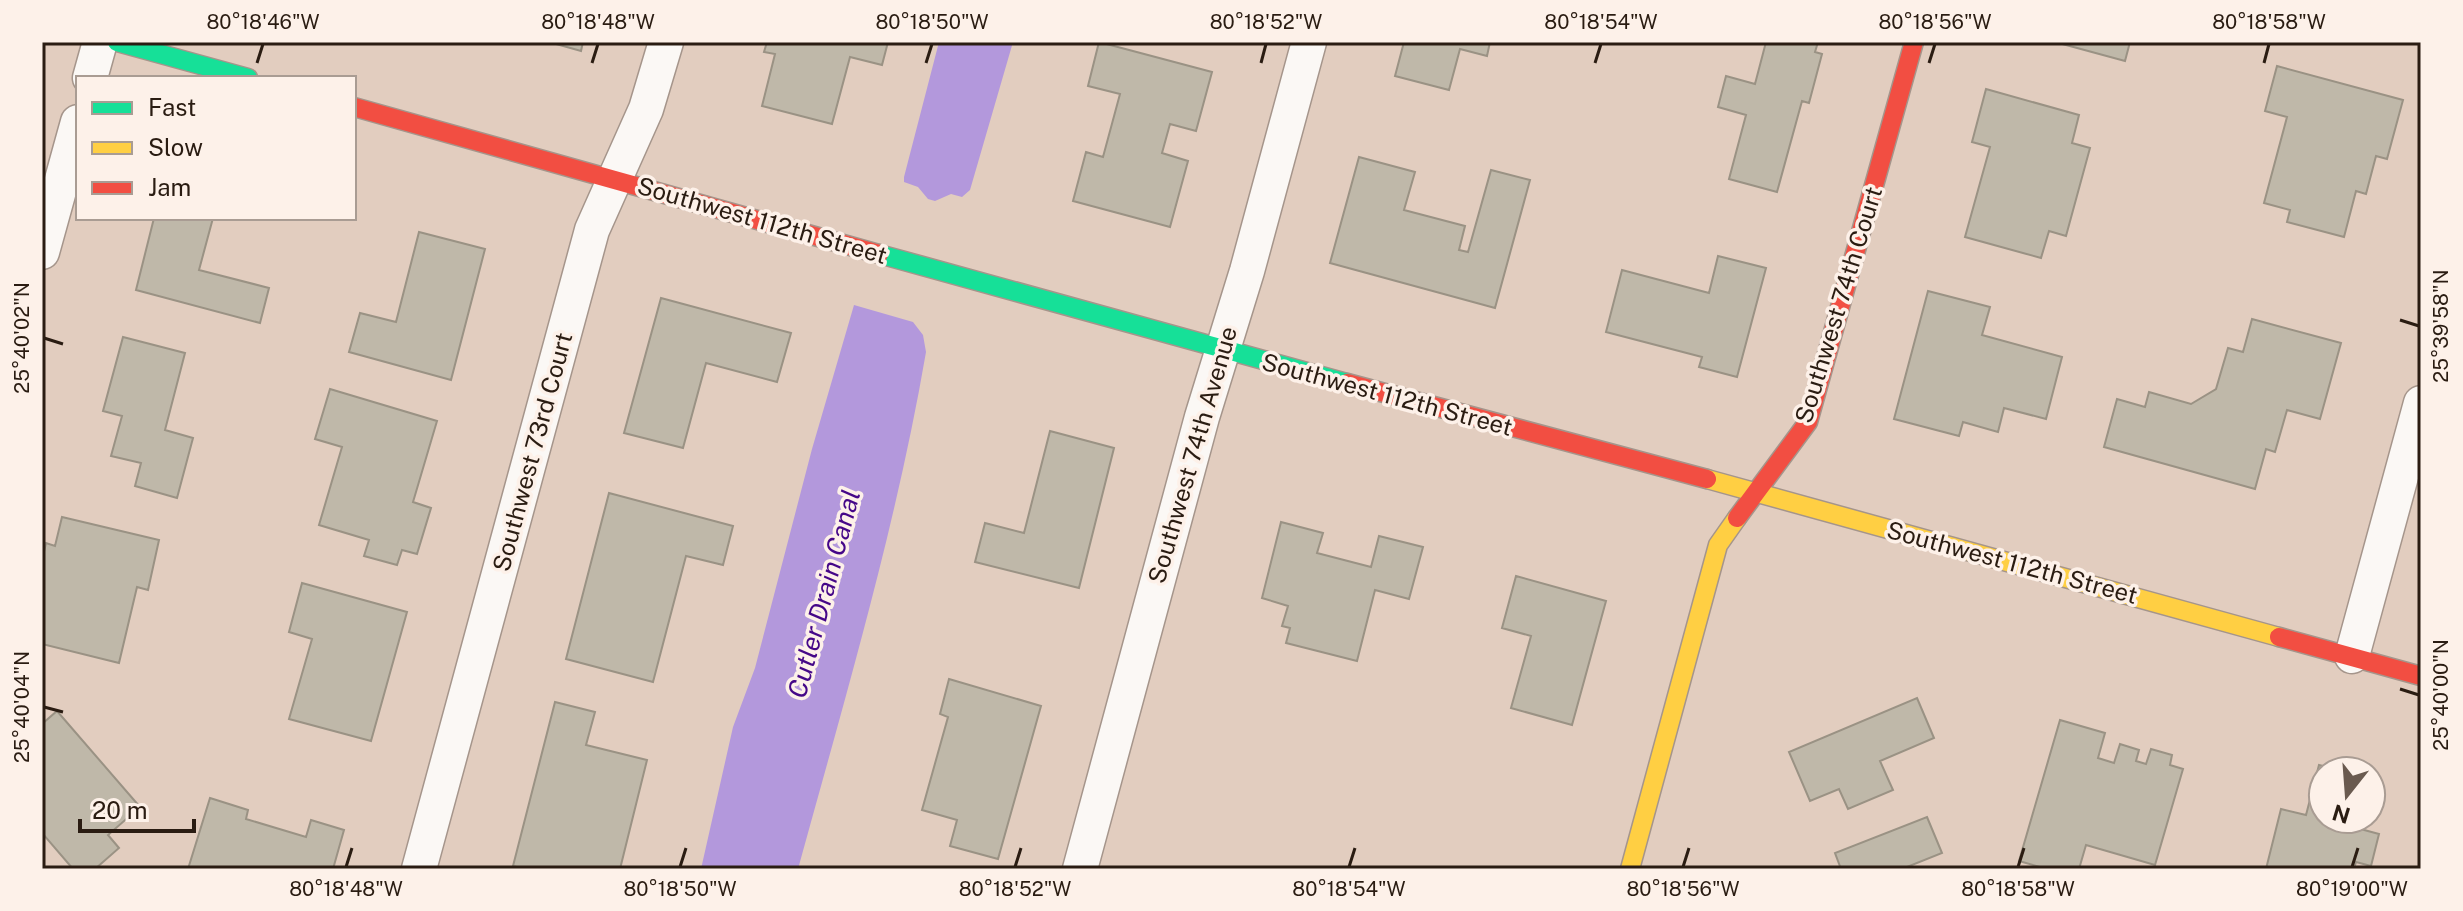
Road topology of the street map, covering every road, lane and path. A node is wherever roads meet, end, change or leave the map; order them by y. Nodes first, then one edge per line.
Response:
1 (100, 42) edge
2 (117, 42) edge
3 (666, 42) edge
4 (1309, 42) edge
5 (1914, 42) edge
6 (91, 76) edge
7 (241, 76) edge
8 (356, 108) edge
9 (76, 129) edge
10 (613, 179) junction
11 (42, 252) edge
12 (1221, 350) junction
13 (2421, 403) edge
14 (1758, 493) junction
15 (2352, 656) junction
16 (2421, 676) edge
17 (419, 869) edge
18 (1080, 869) edge
19 (1630, 869) edge

1 - 6 street
2 - 7 main road
3 - 10 street, Southwest 73rd Court
4 - 12 street, Southwest 74th Avenue
5 - 14 main road, Southwest 74th Court
8 - 10 main road, Southwest 112th Street
9 - 11 street
10 - 12 main road, Southwest 112th Street
10 - 17 street, Southwest 73rd Court
12 - 14 main road, Southwest 112th Street
12 - 18 street, Southwest 74th Avenue
13 - 15 street
14 - 15 main road, Southwest 112th Street
14 - 19 main road, Southwest 74th Court
15 - 16 main road, Southwest 112th Street

